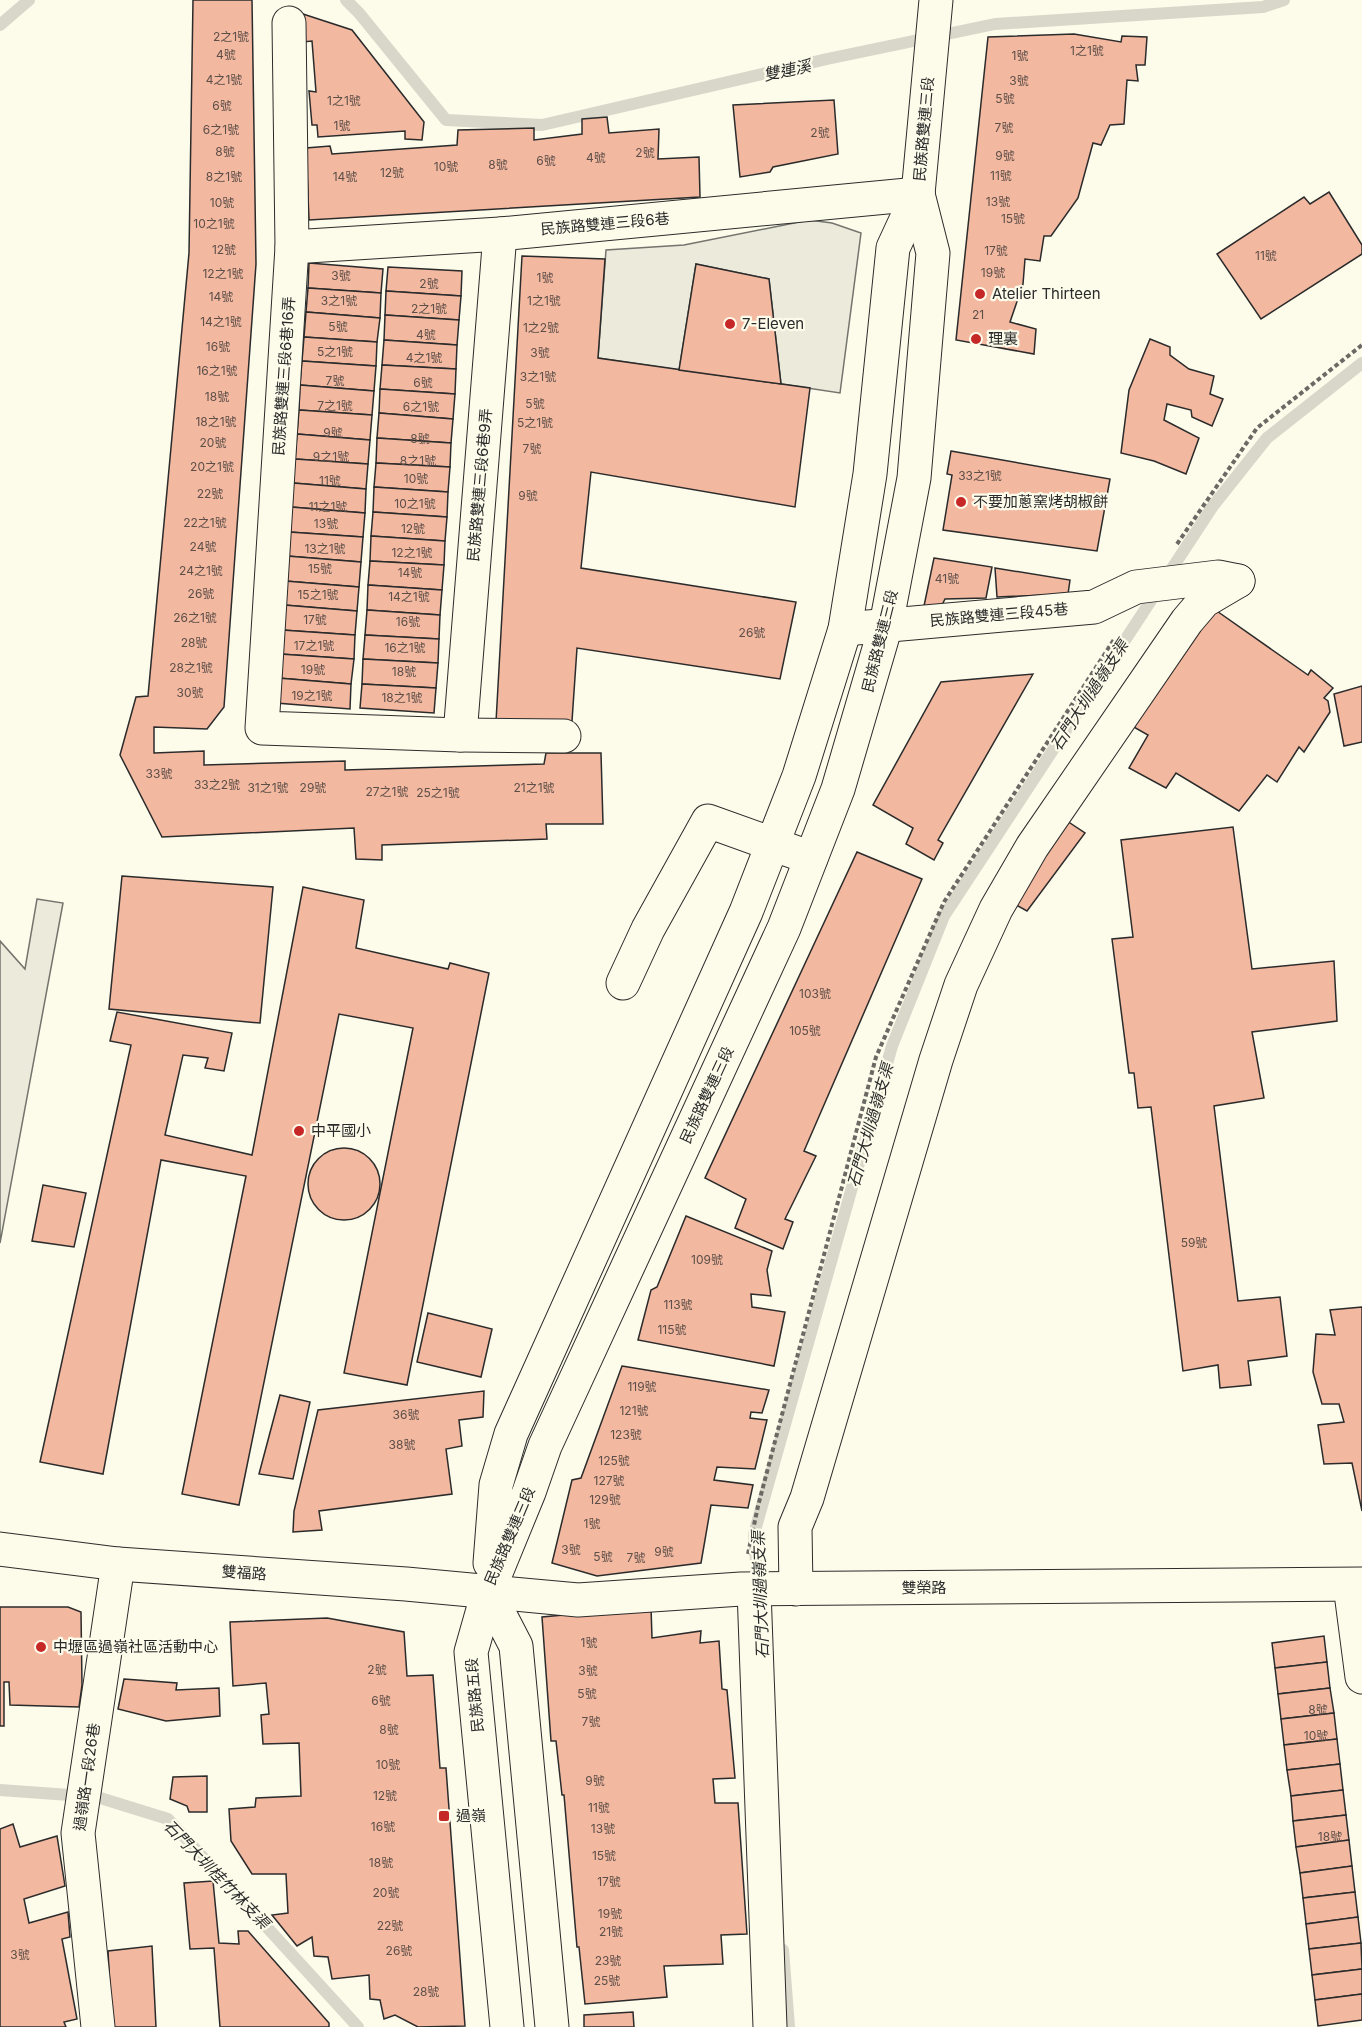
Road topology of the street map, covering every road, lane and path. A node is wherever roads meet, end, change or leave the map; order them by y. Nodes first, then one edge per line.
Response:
1 (935, 11) edge
2 (289, 23) dead end
3 (918, 194) junction
4 (500, 234) junction
5 (292, 247) junction
6 (1362, 345) edge
7 (1149, 585) junction
8 (886, 625) junction
9 (845, 629) junction
10 (460, 735) junction
11 (564, 736) dead end
12 (772, 845) junction
13 (811, 858) junction
14 (622, 983) dead end
15 (0, 1550) edge
16 (118, 1564) junction
17 (1356, 1584) edge
18 (796, 1589) junction
19 (754, 1590) junction
20 (488, 1592) junction
21 (1362, 1677) edge
22 (98, 2027) edge
23 (507, 2027) edge
24 (552, 2027) edge
25 (770, 2027) edge

1 - 3 main road, 民族路雙連三段
2 - 5 main road, 民族路雙連三段6巷16弄
3 - 4 main road, 民族路雙連三段6巷
3 - 8 main road, 民族路雙連三段
3 - 9 main road, 民族路雙連三段
4 - 5 main road, 民族路雙連三段6巷
4 - 10 main road, 民族路雙連三段6巷9弄
5 - 10 main road, 民族路雙連三段6巷16弄
6 - 7 path
7 - 8 main road, 民族路雙連三段45巷
7 - 18 main road, 民族路雙連三段45巷
8 - 9 main road, 民族路雙連三段45巷
8 - 13 main road, 民族路雙連三段
9 - 12 main road, 民族路雙連三段
10 - 11 main road
12 - 13 main road
12 - 14 main road
12 - 20 main road, 民族路雙連三段
13 - 20 main road, 民族路雙連三段
15 - 16 main road, 雙福路
16 - 20 main road, 雙福路
16 - 22 main road, 過嶺路一段26巷
17 - 18 main road, 雙榮路
17 - 21 main road
18 - 19 main road, 雙榮路
19 - 20 main road, 雙榮路
19 - 25 main road
20 - 23 main road, 民族路五段
20 - 24 main road

